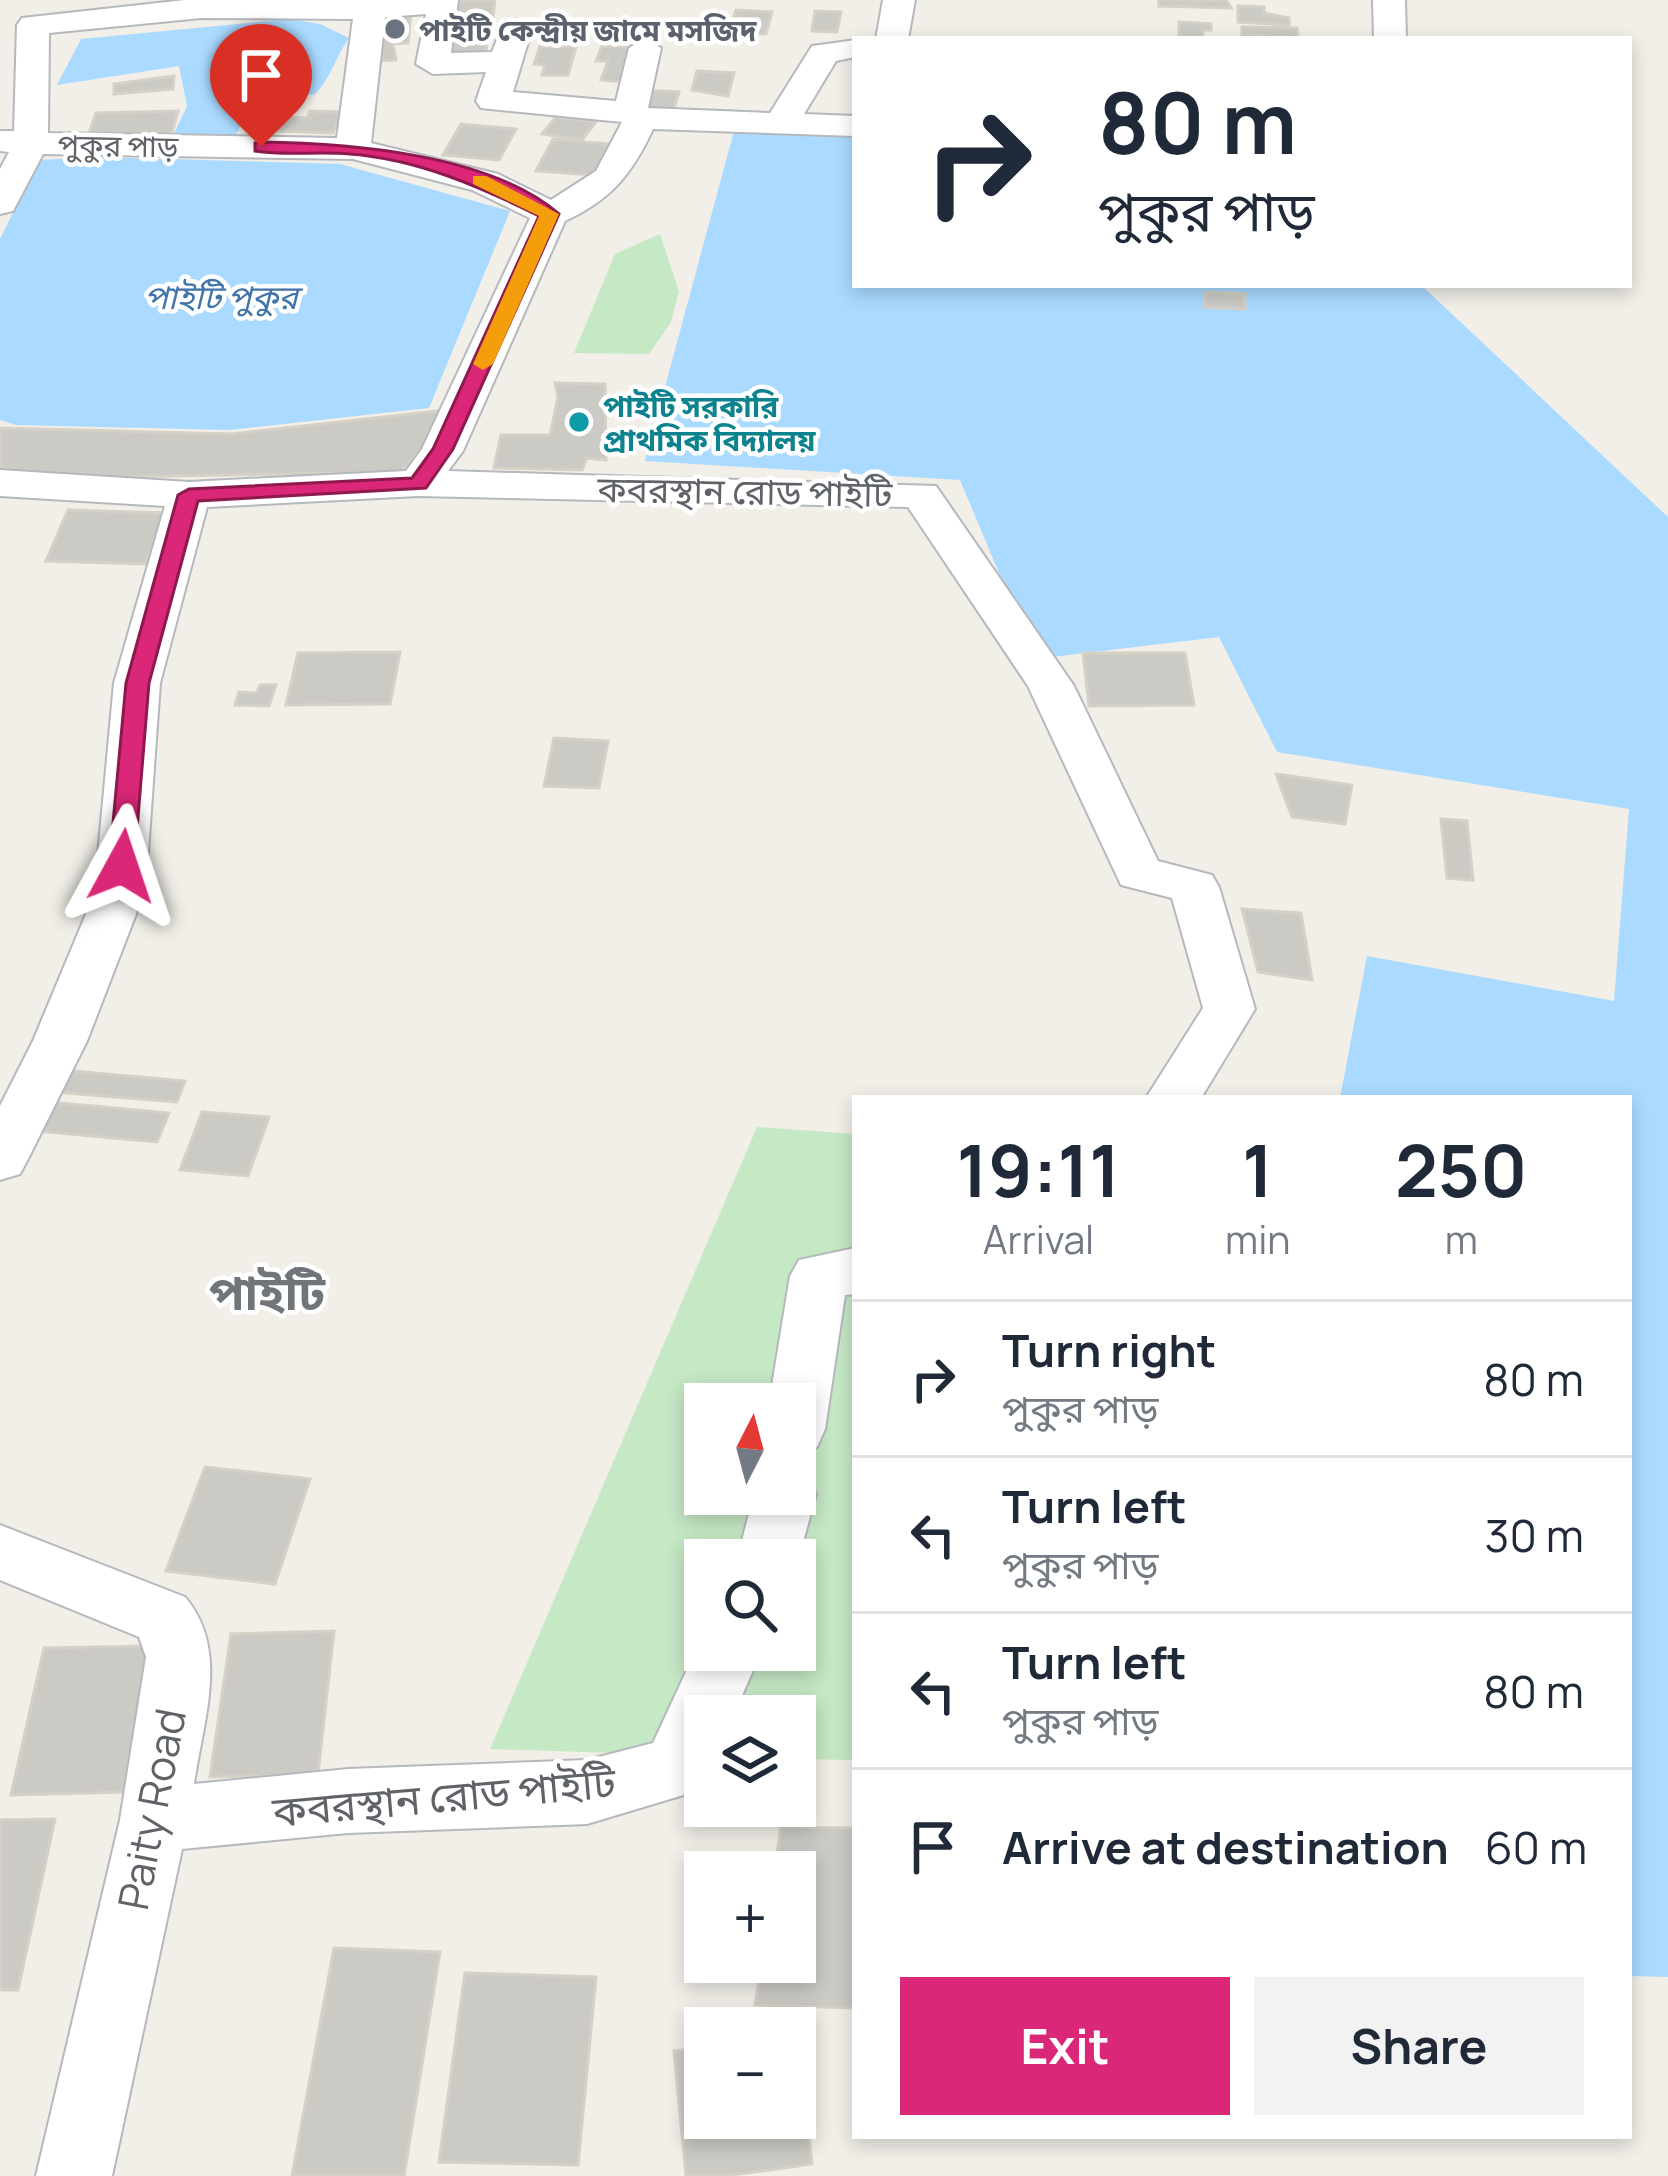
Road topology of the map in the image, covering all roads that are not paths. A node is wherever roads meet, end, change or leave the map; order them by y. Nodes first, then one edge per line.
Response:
1 (0, 0) edge
2 (899, 0) edge
3 (1389, 0) edge
4 (204, 4) edge
5 (370, 9) junction
6 (33, 25) junction
7 (517, 27) dead end
8 (893, 36) edge
9 (1390, 36) edge
10 (645, 48) dead end
11 (840, 50) edge
12 (509, 62) junction
13 (636, 115) junction
14 (781, 124) junction
15 (852, 126) edge
16 (16, 142) edge
17 (353, 148) junction
18 (0, 203) edge
19 (550, 214) junction
20 (0, 483) edge
21 (418, 484) junction
22 (189, 495) junction
23 (1175, 1095) edge
24 (0, 1159) edge
25 (852, 1270) edge
26 (802, 1383) edge
27 (0, 1552) edge
28 (720, 1671) edge
29 (154, 1820) junction
30 (74, 2176) edge

1 - 6 street
2 - 8 street
3 - 9 street
4 - 5 street
4 - 6 street
5 - 12 street
5 - 17 street
6 - 16 street
7 - 12 street
10 - 13 street
11 - 14 street
12 - 13 street
13 - 14 street
13 - 19 street
14 - 15 street
16 - 17 street, পুকুর পাড়
16 - 18 street, পুকুর পাড়
17 - 19 street, পুকুর পাড়
19 - 21 street
20 - 22 street
21 - 22 street
21 - 23 street, কবরস্থান রোড পাইটি
22 - 24 street
25 - 26 street
27 - 29 street, Paity Road
28 - 29 street, কবরস্থান রোড পাইটি
29 - 30 street, Paity Road

